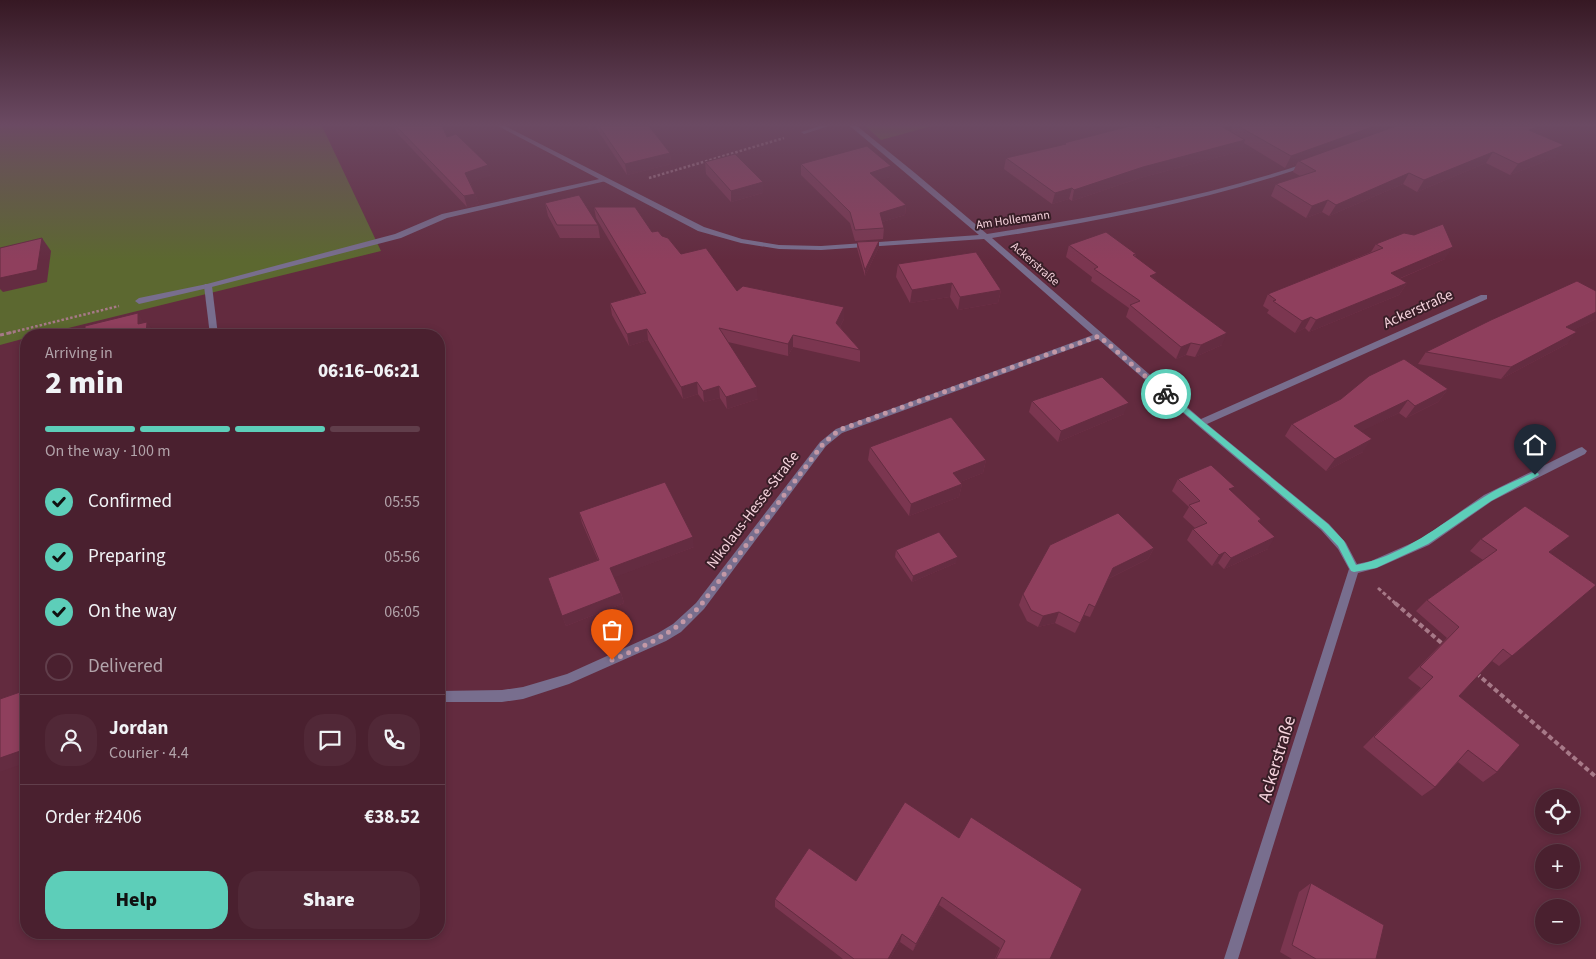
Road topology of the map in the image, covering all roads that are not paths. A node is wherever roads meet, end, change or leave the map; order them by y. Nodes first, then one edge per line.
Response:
1 (586, 171) edge
2 (906, 171) edge
3 (1288, 171) edge
4 (604, 180) junction
5 (985, 237) junction
6 (208, 286) junction
7 (1484, 297) dead end
8 (139, 301) road end
9 (213, 329) edge
10 (1099, 336) junction
11 (1200, 423) junction
12 (1582, 451) dead end
13 (1354, 569) junction
14 (445, 697) edge
15 (1231, 959) edge

1 - 4 street, Am Hollemann
2 - 5 street, Ackerstraße
3 - 5 street, Am Hollemann
4 - 5 street, Am Hollemann
4 - 6 street
5 - 10 street, Ackerstraße
6 - 8 street
6 - 9 street
7 - 11 street, Ackerstraße
10 - 11 street, Ackerstraße
10 - 14 street, Nikolaus-Hesse-Straße
11 - 13 street, Ackerstraße
12 - 13 street
13 - 15 street, Ackerstraße

